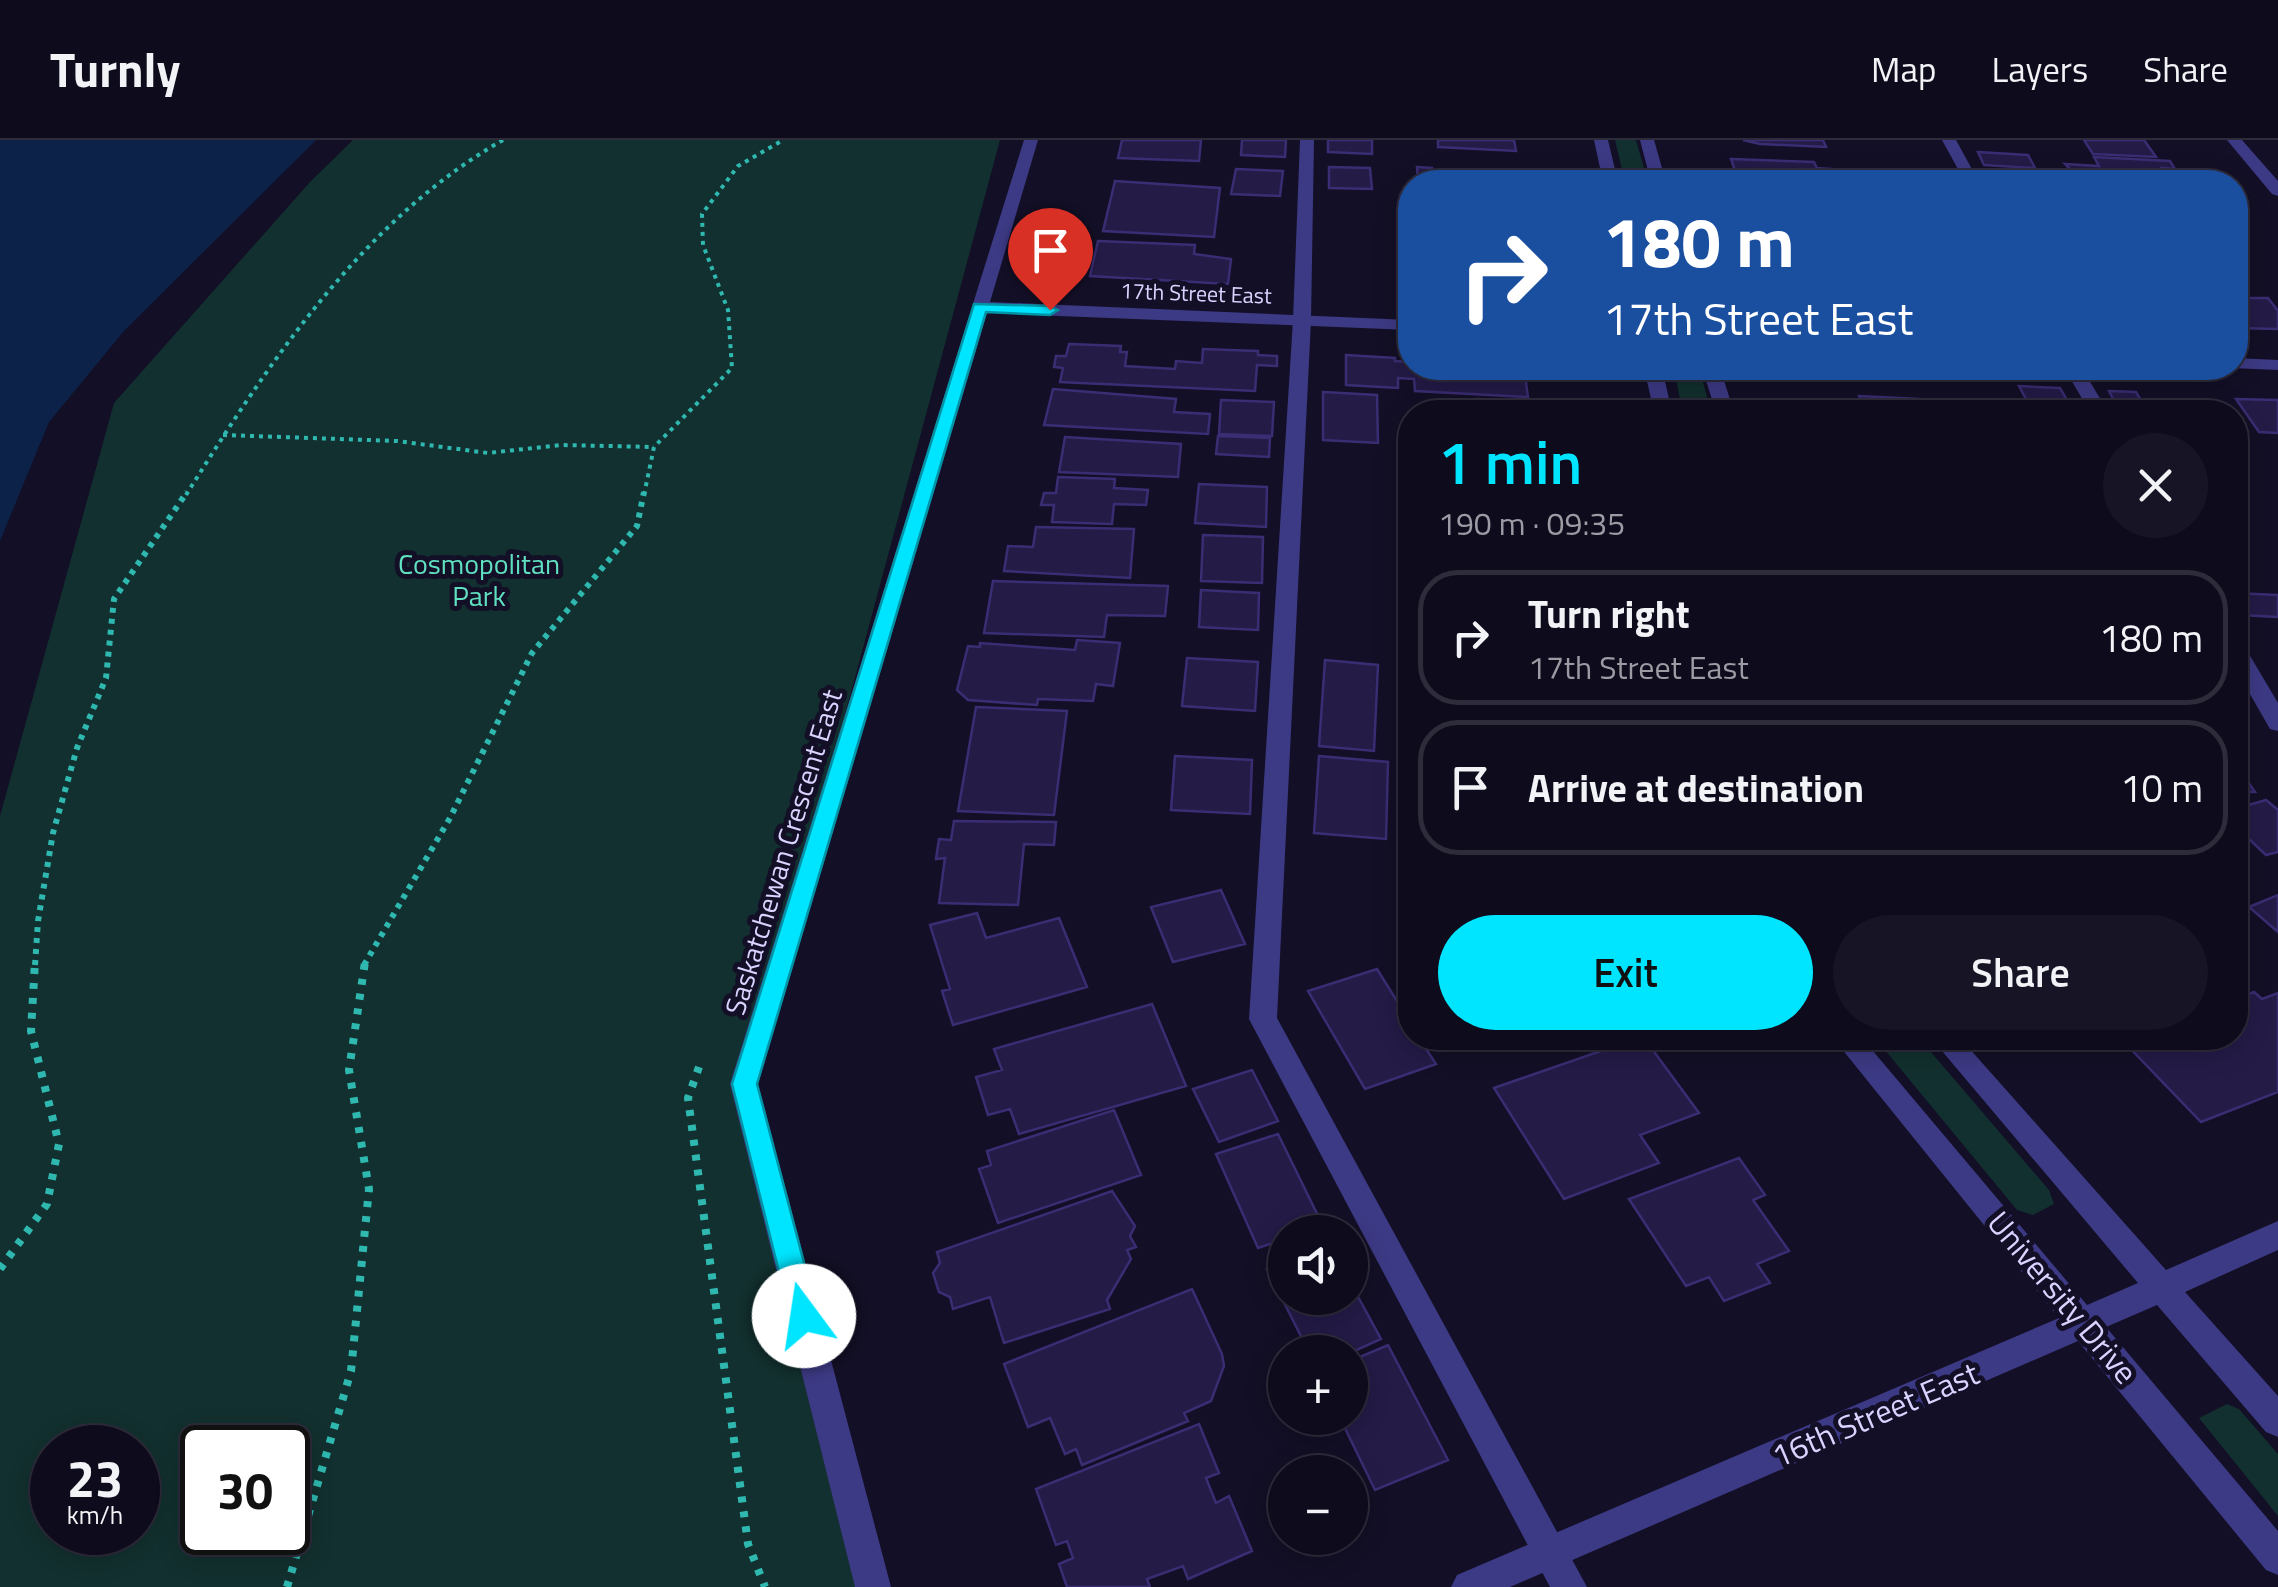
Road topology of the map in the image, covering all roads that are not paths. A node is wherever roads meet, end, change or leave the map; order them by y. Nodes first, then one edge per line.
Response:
1 (1031, 140) edge
2 (1307, 140) edge
3 (1601, 140) edge
4 (1647, 140) edge
5 (1949, 140) edge
6 (2234, 140) edge
7 (1608, 170) edge
8 (1656, 170) edge
9 (1965, 170) edge
10 (2278, 191) edge
11 (980, 307) junction
12 (1302, 320) junction
13 (1398, 324) edge
14 (2248, 364) edge
15 (2278, 365) edge
16 (2248, 671) edge
17 (2278, 723) edge
18 (1856, 1050) edge
19 (1954, 1050) edge
20 (2278, 1235) edge
21 (2162, 1288) junction
22 (2084, 1322) junction
23 (2278, 1421) edge
24 (1550, 1552) junction
25 (2278, 1558) edge
26 (873, 1587) edge
27 (1469, 1587) edge
28 (1569, 1587) edge

1 - 11 street, Saskatchewan Crescent East
2 - 12 street
3 - 7 street
4 - 8 street
5 - 9 street
6 - 10 street
11 - 12 street, 17th Street East
11 - 26 street, Saskatchewan Crescent East
12 - 13 street, 17th Street East
12 - 24 street
14 - 15 street
16 - 17 street
18 - 22 street, University Drive
19 - 21 street
20 - 21 street, 16th Street East
21 - 22 street, 16th Street East
21 - 23 street
22 - 24 street, 16th Street East
22 - 25 street, University Drive
24 - 27 street, 16th Street East
24 - 28 street

